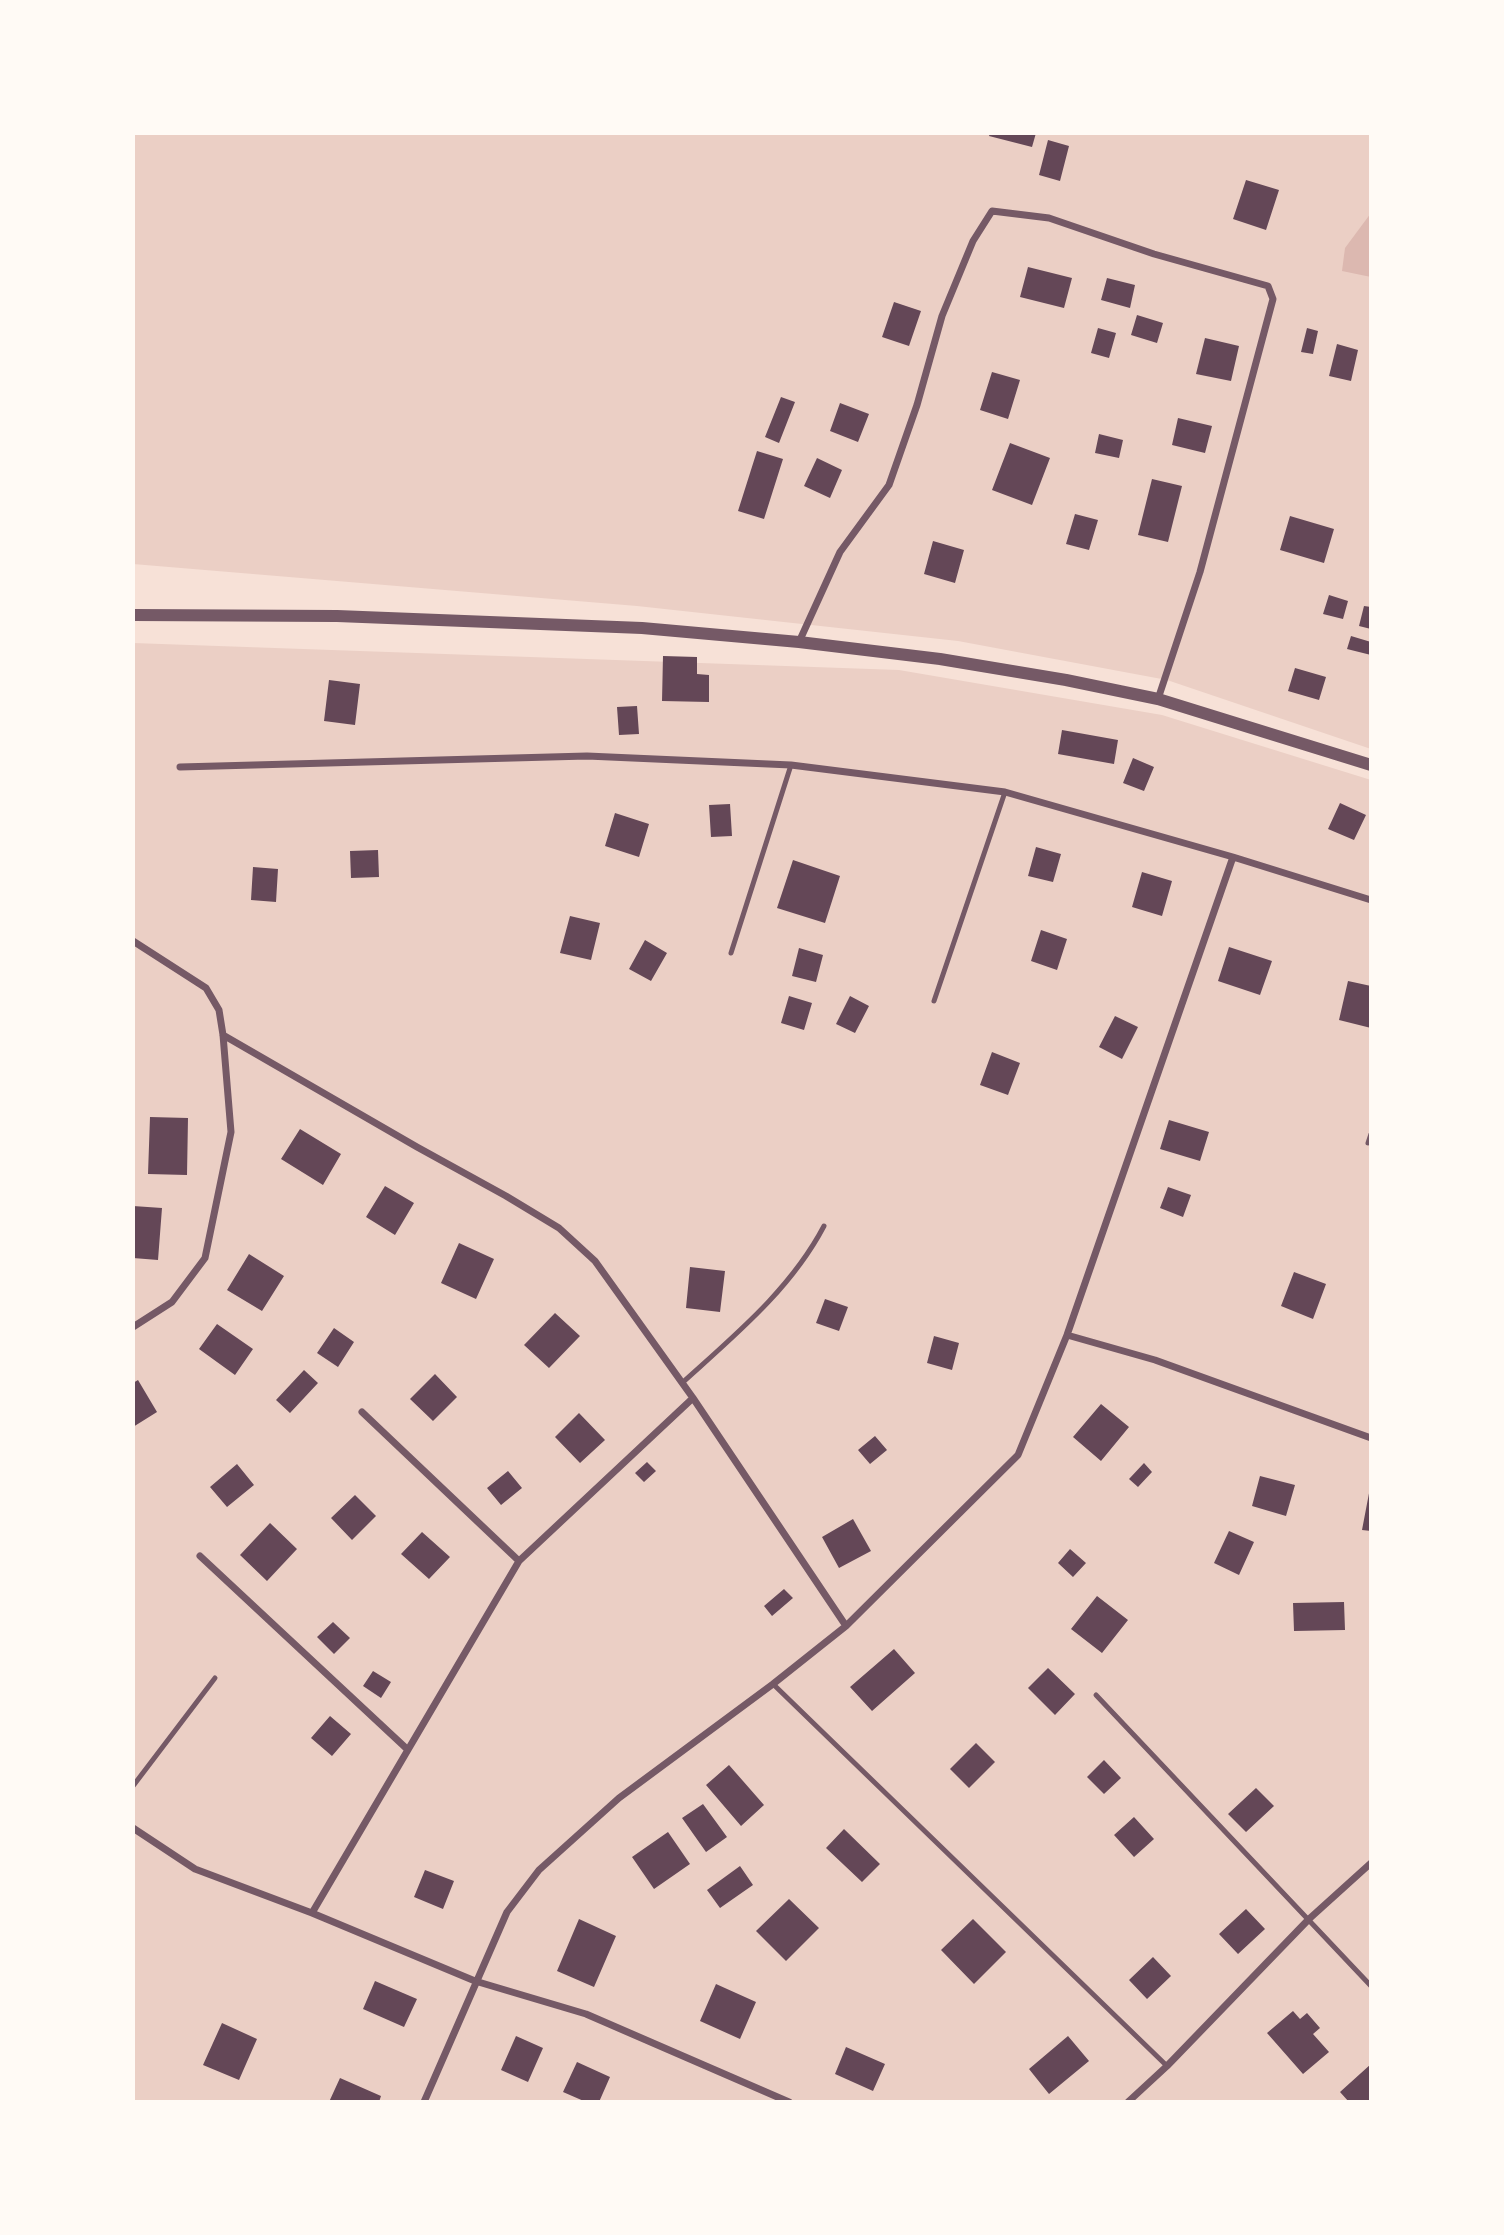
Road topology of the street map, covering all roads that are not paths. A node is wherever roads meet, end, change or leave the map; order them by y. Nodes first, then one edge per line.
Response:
1 (133, 615) edge
2 (799, 642) junction
3 (1158, 699) junction
4 (791, 765) junction
5 (1371, 765) edge
6 (180, 767) dead end
7 (1005, 792) junction
8 (1233, 858) junction
9 (1371, 900) edge
10 (133, 941) edge
11 (731, 953) dead end
12 (934, 1001) dead end
13 (223, 1034) junction
14 (1371, 1134) edge
15 (1368, 1143) dead end
16 (824, 1226) dead end
17 (133, 1327) edge
18 (1067, 1335) junction
19 (682, 1382) junction
20 (693, 1398) junction
21 (362, 1412) dead end
22 (1371, 1438) edge
23 (200, 1556) dead end
24 (519, 1561) junction
25 (846, 1626) junction
26 (215, 1678) dead end
27 (773, 1684) junction
28 (1096, 1695) dead end
29 (407, 1749) junction
30 (133, 1786) edge
31 (133, 1828) edge
32 (1371, 1863) edge
33 (312, 1913) junction
34 (1309, 1919) junction
35 (475, 1981) junction
36 (1371, 1986) edge
37 (1167, 2066) junction
38 (424, 2102) edge
39 (789, 2102) edge
40 (1128, 2102) edge

1 - 2 street
2 - 3 street
2 - 3 street
3 - 5 street
4 - 6 street
4 - 7 street
4 - 11 lane
7 - 8 street
7 - 12 lane
8 - 9 street
8 - 18 street
10 - 13 street
13 - 17 street
13 - 19 street
14 - 15 lane
16 - 19 lane
18 - 22 street
18 - 25 street
19 - 20 street
20 - 24 street
20 - 25 street
21 - 24 street
23 - 29 street
24 - 29 street
25 - 27 street
26 - 30 lane
27 - 35 street
27 - 37 lane
28 - 34 lane
29 - 33 street
31 - 33 street
32 - 34 street
33 - 35 street
34 - 36 lane
34 - 37 street
35 - 38 street
35 - 39 street
37 - 40 street

